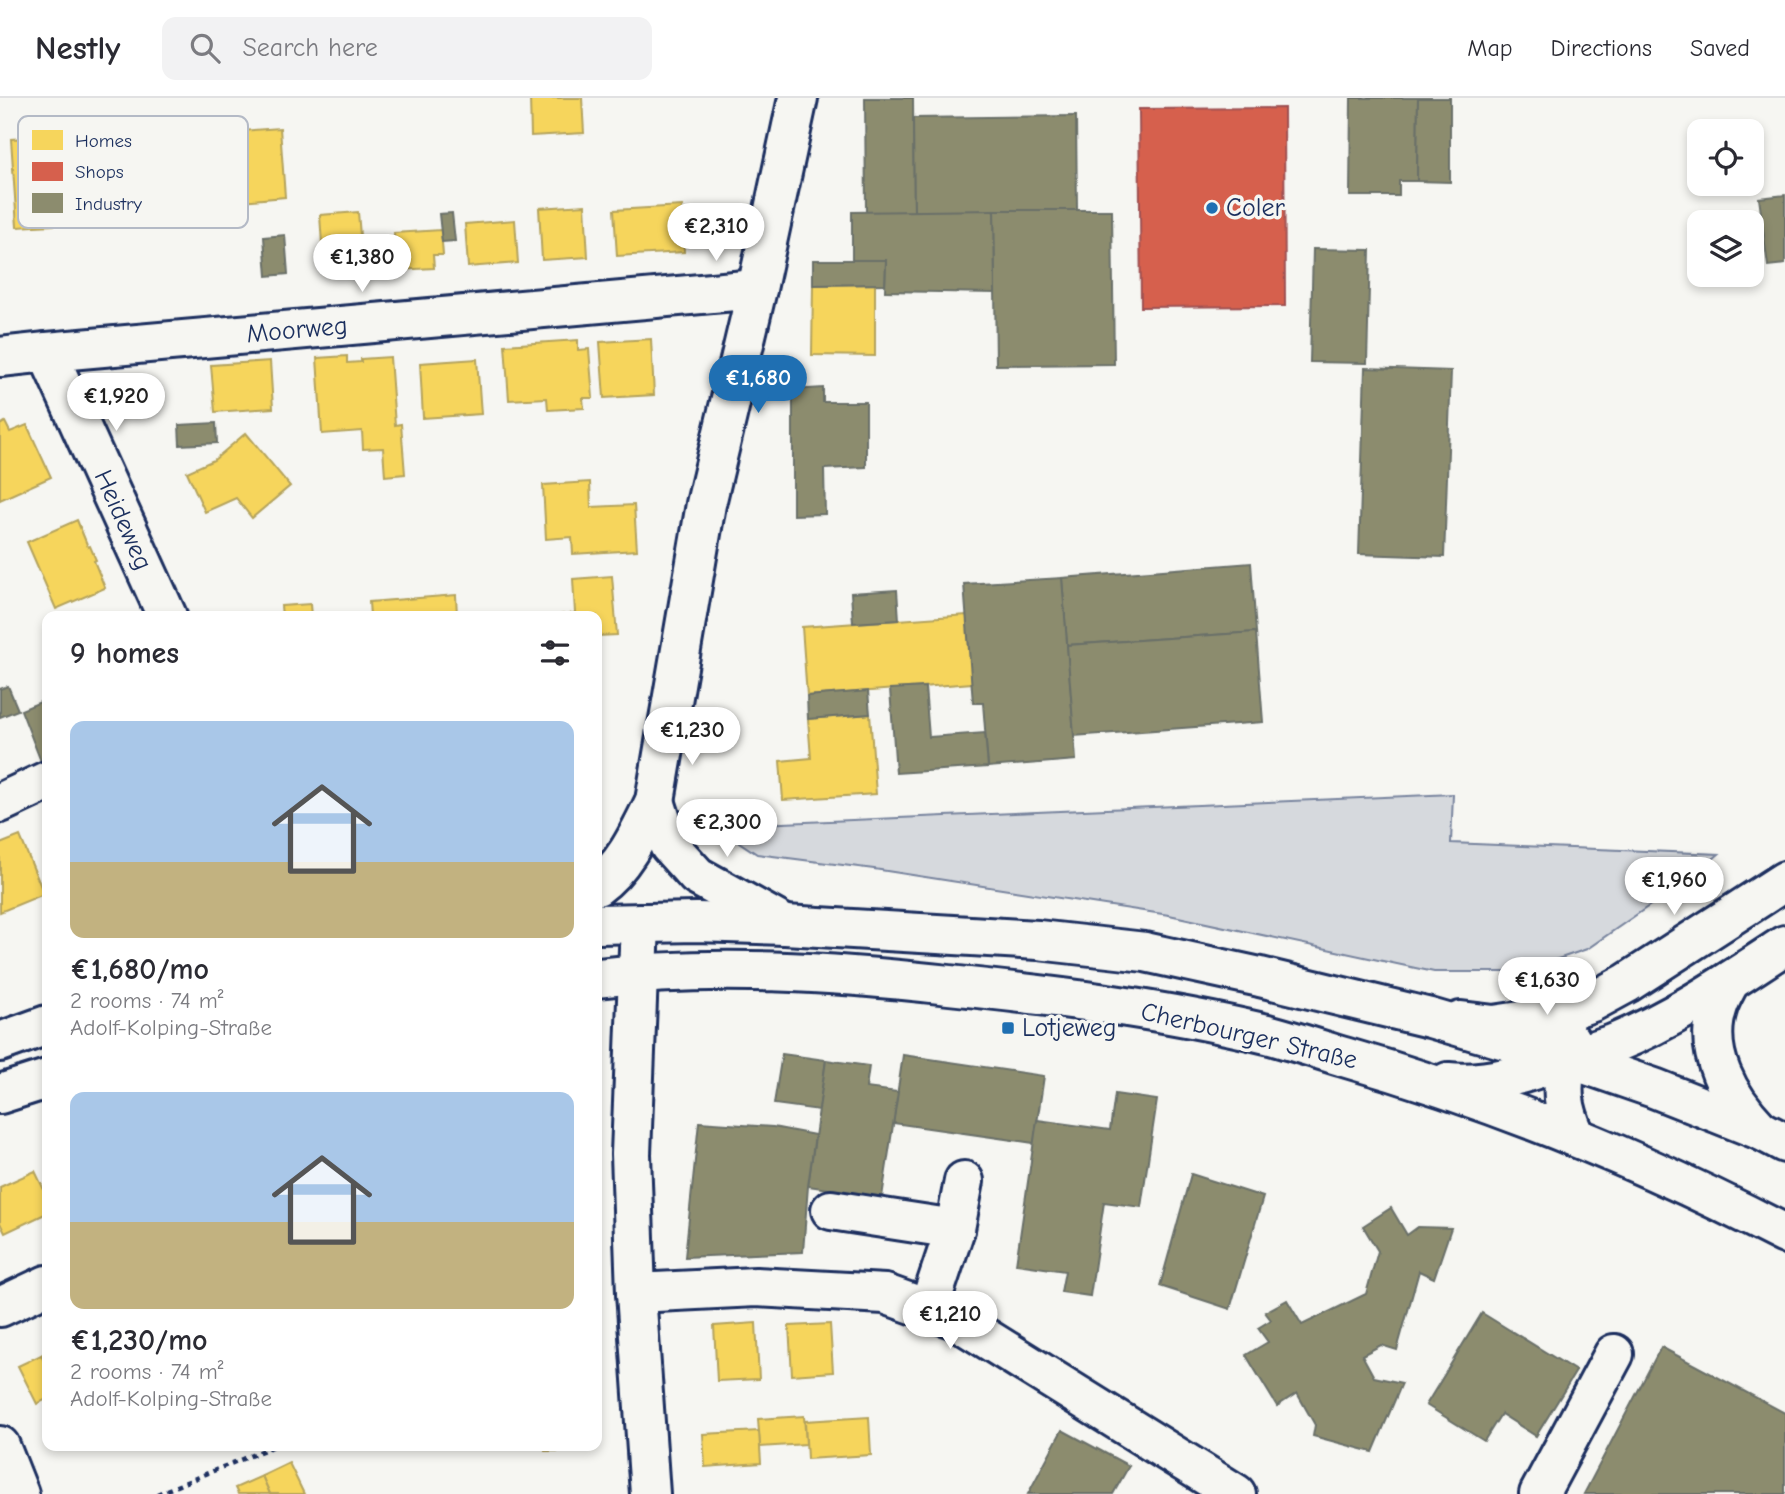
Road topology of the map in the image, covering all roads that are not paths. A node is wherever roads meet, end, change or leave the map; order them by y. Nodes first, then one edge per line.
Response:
1 (798, 98) edge
2 (757, 289) junction
3 (47, 352) junction
4 (0, 357) edge
5 (165, 611) edge
6 (42, 784) edge
7 (655, 801) junction
8 (0, 803) edge
9 (1785, 881) edge
10 (602, 882) edge
11 (640, 923) junction
12 (602, 924) edge
13 (785, 925) junction
14 (1785, 945) edge
15 (638, 973) junction
16 (602, 977) edge
17 (1730, 981) junction
18 (1592, 1002) junction
19 (1430, 1018) junction
20 (42, 1027) edge
21 (0, 1042) edge
22 (1567, 1058) junction
23 (1422, 1079) junction
24 (42, 1081) edge
25 (0, 1094) edge
26 (1575, 1135) junction
27 (1772, 1137) edge
28 (964, 1181) dead end
29 (831, 1210) dead end
30 (955, 1229) junction
31 (1785, 1234) edge
32 (42, 1287) edge
33 (636, 1293) junction
34 (0, 1307) edge
35 (928, 1310) junction
36 (1614, 1354) dead end
37 (0, 1446) edge
38 (19, 1494) edge
39 (650, 1494) edge
40 (1236, 1494) edge
41 (1539, 1494) edge

1 - 2 street
2 - 3 street, Moorweg
2 - 7 street
3 - 4 street
3 - 5 street, Heideweg
6 - 8 street
7 - 10 street
7 - 13 street
9 - 18 street
11 - 12 street
11 - 13 street
11 - 15 street
13 - 19 street
14 - 17 street
15 - 16 street, Cherbourger Straße
15 - 23 street, Cherbourger Straße
15 - 33 street
17 - 22 street
17 - 27 street
18 - 19 street
18 - 22 street
19 - 22 street
20 - 21 street
22 - 23 street
22 - 26 street
22 - 27 street
23 - 26 street, Cherbourger Straße
24 - 25 street
26 - 31 street, Cherbourger Straße
28 - 30 street
29 - 30 street
30 - 35 street
32 - 34 street
33 - 35 street
33 - 39 street
35 - 40 street
36 - 41 street
37 - 38 street

